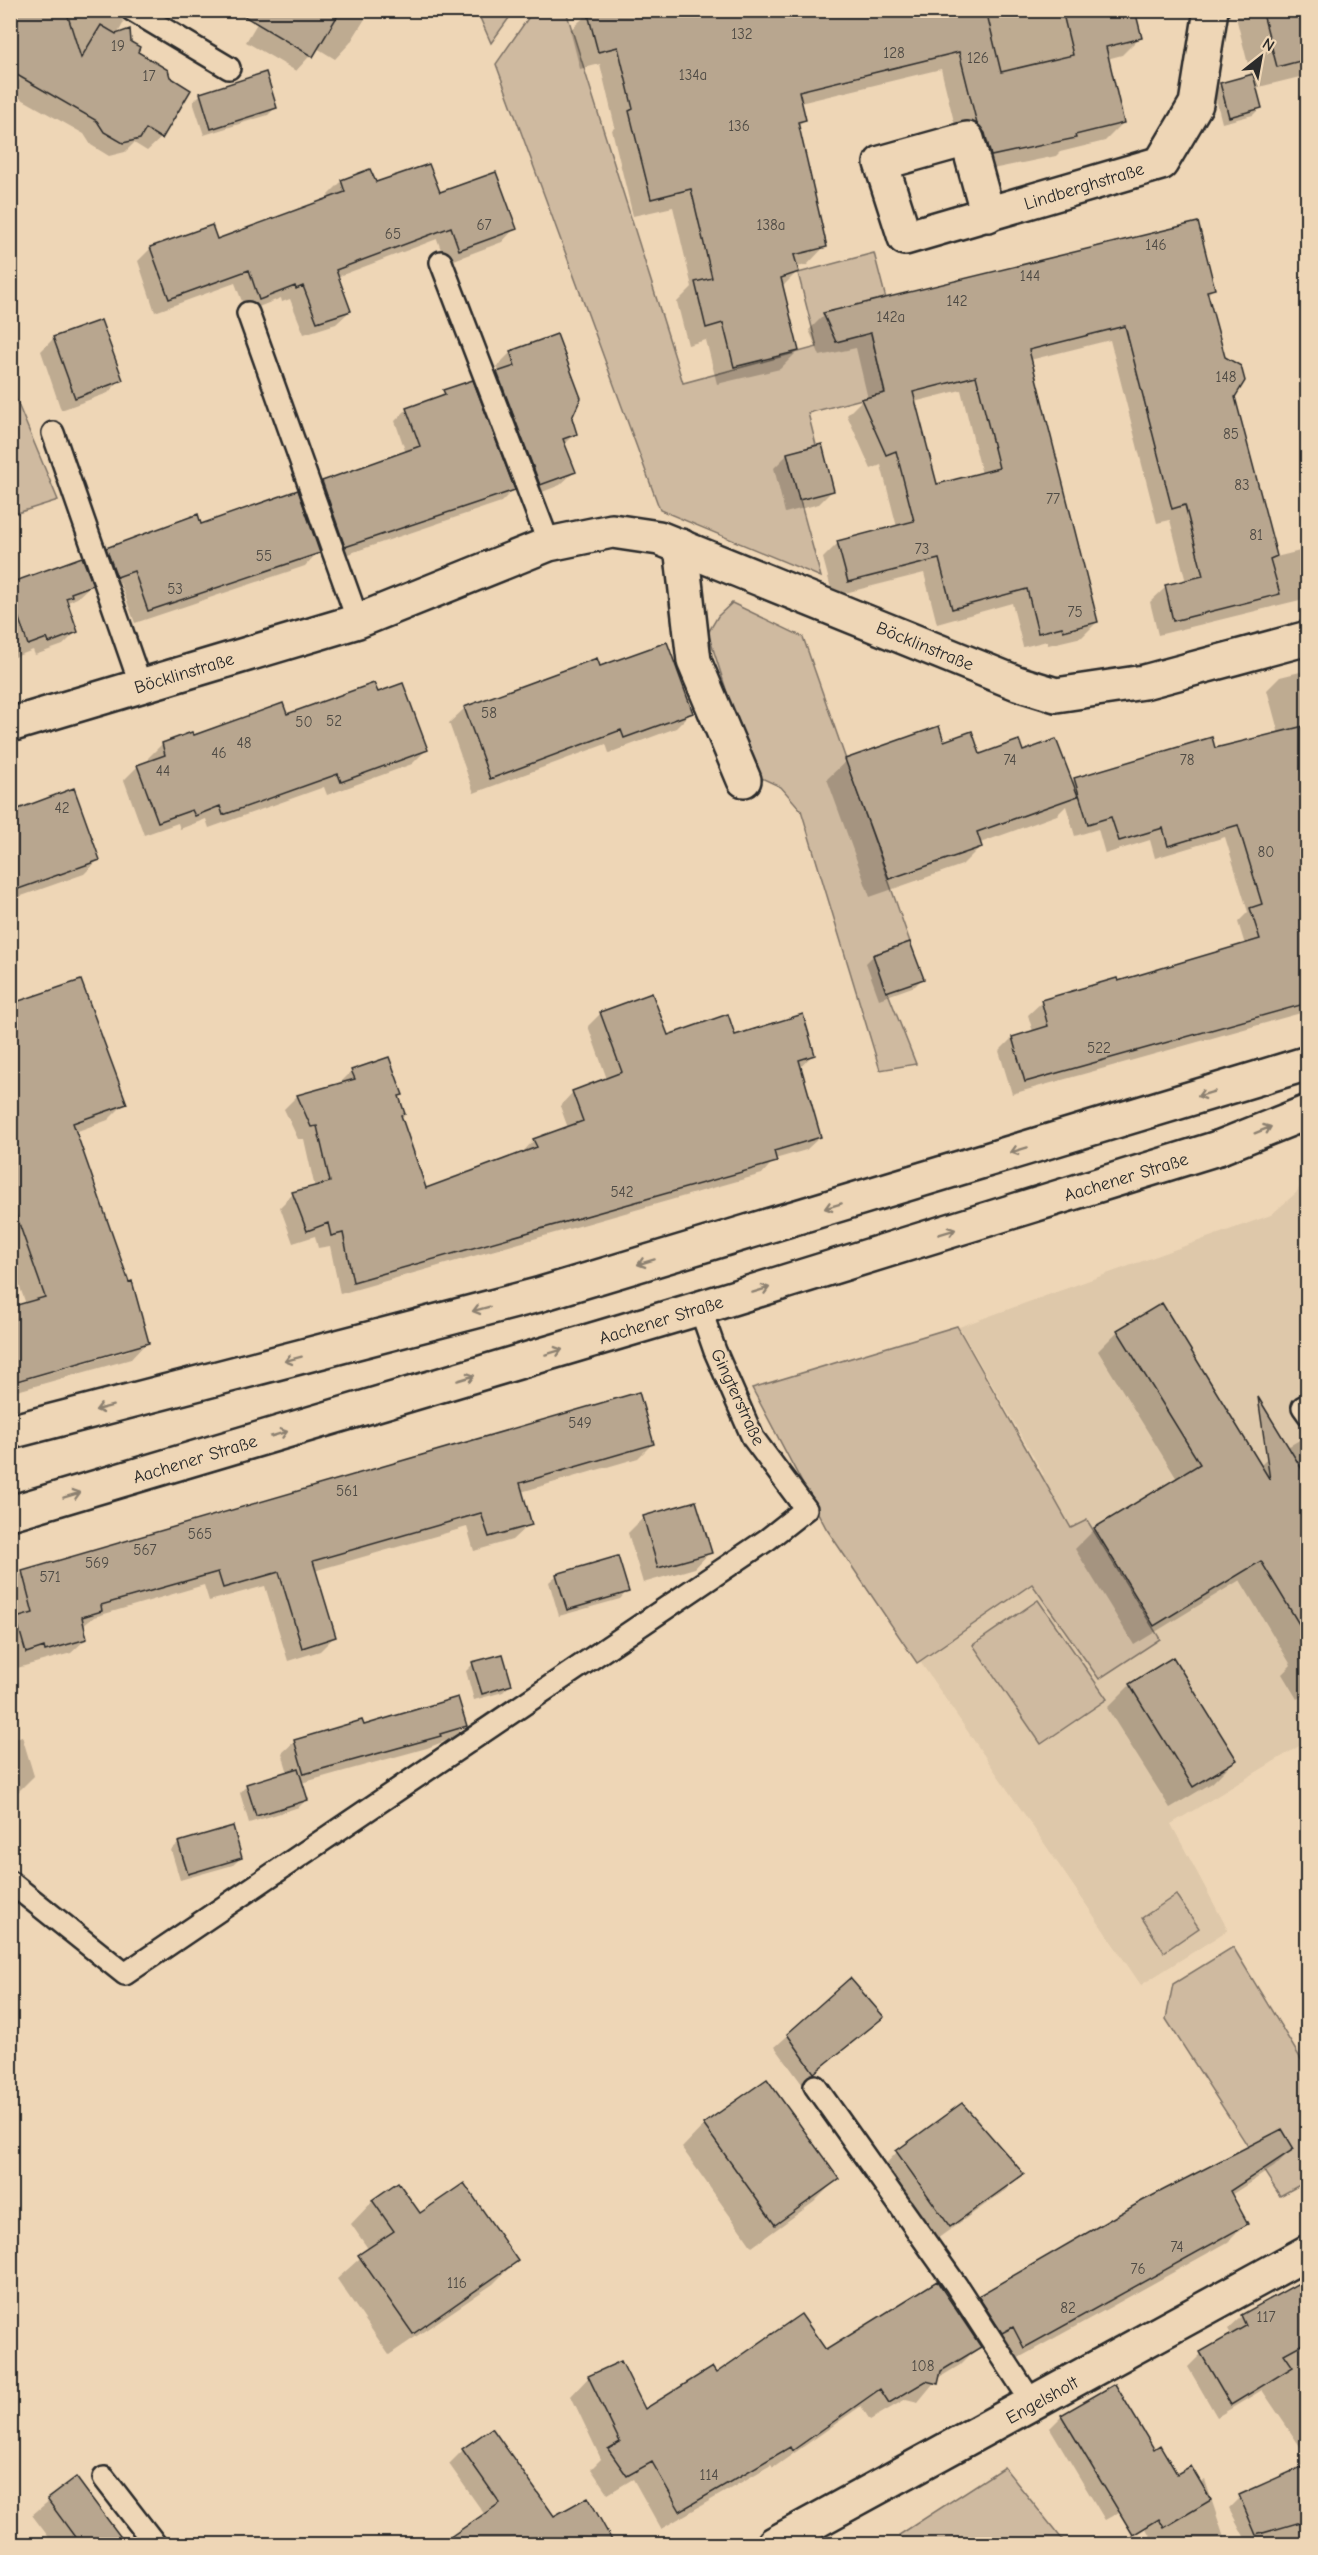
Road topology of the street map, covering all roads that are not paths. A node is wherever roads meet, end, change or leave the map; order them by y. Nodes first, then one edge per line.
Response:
1 (132, 10) edge
2 (1211, 10) edge
3 (229, 68) dead end
4 (988, 215) dead end
5 (441, 262) dead end
6 (248, 312) dead end
7 (53, 433) dead end
8 (549, 544) junction
9 (681, 546) junction
10 (358, 621) junction
11 (1308, 638) edge
12 (141, 686) junction
13 (10, 725) edge
14 (744, 780) dead end
15 (1308, 1063) edge
16 (1308, 1112) edge
17 (700, 1308) junction
18 (10, 1432) edge
19 (10, 1514) edge
20 (10, 1882) edge
21 (815, 2086) dead end
22 (1308, 2253) edge
23 (1033, 2404) junction
24 (104, 2478) dead end
25 (155, 2544) edge
26 (774, 2544) edge

1 - 3 lane
2 - 4 main road, Lindberghstraße
5 - 8 lane
6 - 10 lane
7 - 12 lane
8 - 9 main road, Böcklinstraße
8 - 10 main road, Böcklinstraße
9 - 11 main road, Böcklinstraße
9 - 14 main road
10 - 12 main road, Böcklinstraße
12 - 13 main road, Böcklinstraße
15 -> 18 main road
17 -> 16 main road, Aachener Straße
19 -> 17 main road, Aachener Straße
17 - 20 lane, Gingterstraße
21 - 23 lane
22 - 23 main road, Engelsholt
23 - 26 main road, Engelsholt
24 - 25 lane

